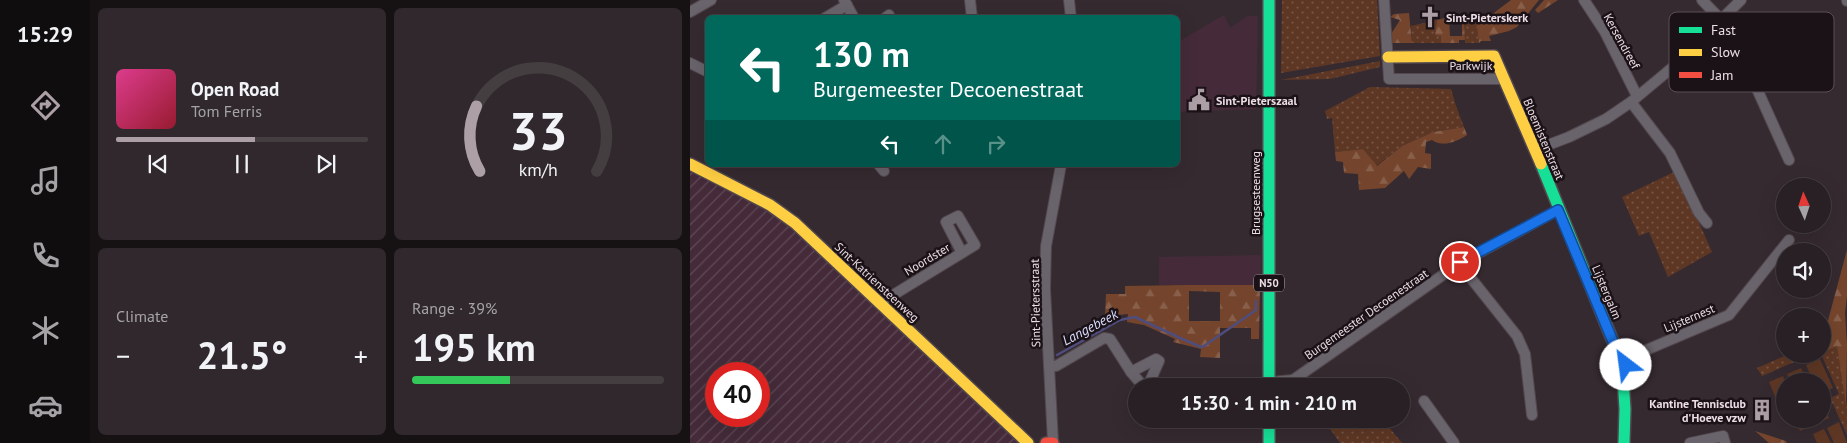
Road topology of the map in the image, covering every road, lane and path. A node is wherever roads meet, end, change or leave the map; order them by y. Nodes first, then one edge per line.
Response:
1 (711, 0) edge
2 (970, 0) edge
3 (1069, 0) edge
4 (1269, 0) edge
5 (1384, 0) edge
6 (1584, 0) edge
7 (1702, 0) edge
8 (1741, 0) edge
9 (845, 2) edge
10 (690, 12) edge
11 (1713, 12) edge
12 (1728, 12) edge
13 (828, 15) edge
14 (852, 15) edge
15 (972, 15) edge
16 (1071, 15) edge
17 (1388, 57) junction
18 (690, 63) edge
19 (705, 70) edge
20 (1669, 70) edge
21 (1504, 79) junction
22 (1758, 92) edge
23 (1634, 99) junction
24 (1535, 150) junction
25 (1789, 160) dead end
26 (690, 164) edge
27 (1061, 167) edge
28 (1558, 210) junction
29 (1707, 222) dead end
30 (1789, 240) dead end
31 (962, 253) dead end
32 (1460, 262) junction
33 (880, 303) junction
34 (1625, 359) junction
35 (1049, 366) junction
36 (1131, 372) junction
37 (1136, 378) edge
38 (1152, 378) edge
39 (1269, 378) edge
40 (1298, 378) edge
41 (1424, 401) dead end
42 (1532, 415) dead end
43 (1269, 428) edge
44 (1028, 443) edge
45 (1051, 443) edge
46 (1269, 443) edge
47 (1454, 443) edge
48 (1624, 443) edge
49 (1690, 443) edge
50 (1725, 443) edge

1 - 10 street
2 - 15 street
3 - 16 street
4 - 39 street, Brugsesteenweg / N50
5 - 17 street, Parkwijk
6 - 23 street, Kersendreef
7 - 11 street
8 - 12 street
9 - 13 street
9 - 14 street
17 - 21 street, Parkwijk
17 - 21 street, Parkwijk
18 - 19 street
20 - 23 street
21 - 24 street, Bloemistenstraat
22 - 25 street
23 - 24 street
23 - 29 street, Kersendreef
24 - 28 street, Bloemistenstraat
26 - 33 street, Sint-Katriensteenweg
27 - 35 street, Sint-Pietersstraat
28 - 32 street, Burgemeester Decoenestraat
28 - 34 street, Lijstergalm
30 - 34 street, Lijsternest
31 - 33 street, Noordster
32 - 40 street, Burgemeester Decoenestraat
32 - 42 street
33 - 44 street, Sint-Katriensteenweg
34 - 48 street
35 - 36 street
35 - 45 street, Sint-Pietersstraat
36 - 37 street
36 - 38 street
41 - 47 street
43 - 46 street
49 - 50 street

